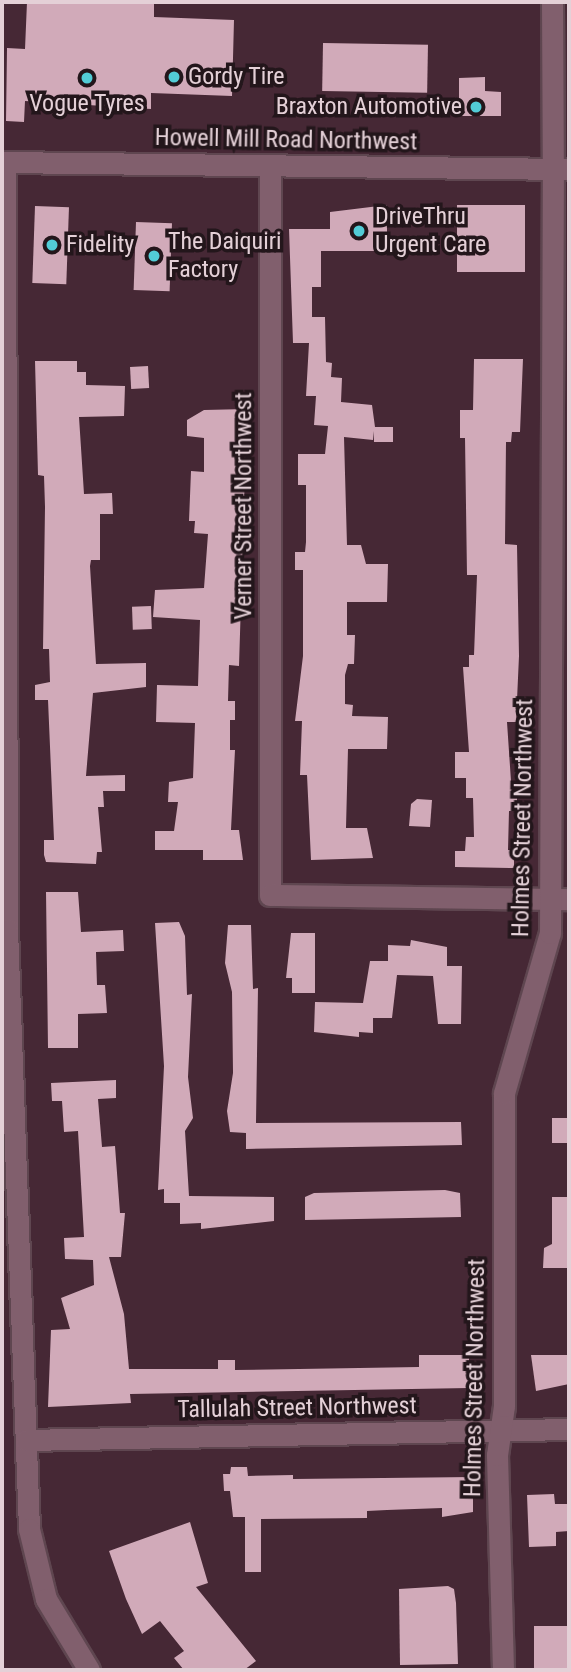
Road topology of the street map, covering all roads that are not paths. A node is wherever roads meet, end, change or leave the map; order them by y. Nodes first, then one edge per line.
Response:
1 (552, 2) edge
2 (553, 79) junction
3 (569, 114) edge
4 (3, 162) edge
5 (270, 167) junction
6 (561, 169) edge
7 (4, 542) edge
8 (560, 899) edge
9 (6, 1087) edge
10 (11, 1337) edge
11 (569, 1429) edge
12 (500, 1431) junction
13 (26, 1440) junction
14 (89, 1670) edge
15 (503, 1670) edge

1 - 2 street, Holmes Street Northwest
2 - 3 street
2 - 6 street, Holmes Street Northwest
4 - 5 street, Howell Mill Road Northwest
4 - 7 street
5 - 6 street, Howell Mill Road Northwest
5 - 8 street, Verner Street Northwest
6 - 8 street, Holmes Street Northwest
7 - 9 street
8 - 12 street, Holmes Street Northwest
9 - 10 street
10 - 13 street
11 - 12 street, Tallulah Street Northwest
12 - 13 street, Tallulah Street Northwest
12 - 15 street, Holmes Street Northwest
13 - 14 street

